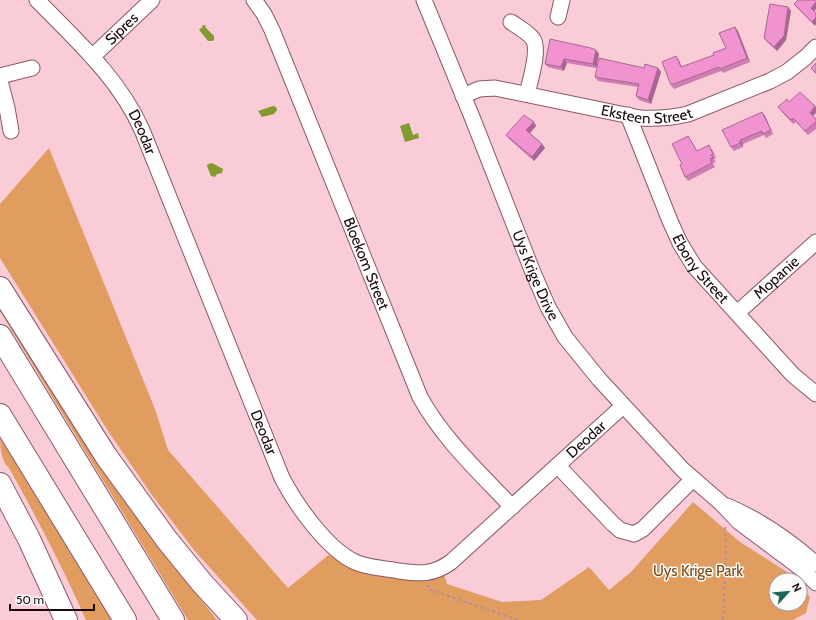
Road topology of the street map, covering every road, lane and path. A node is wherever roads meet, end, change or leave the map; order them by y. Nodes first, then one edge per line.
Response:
1 (37, 0) edge
2 (152, 0) edge
3 (254, 0) edge
4 (424, 0) edge
5 (562, 0) edge
6 (558, 17) dead end
7 (511, 22) dead end
8 (816, 47) edge
9 (92, 57) junction
10 (32, 68) dead end
11 (0, 76) edge
12 (0, 81) edge
13 (527, 94) junction
14 (463, 96) junction
15 (628, 115) junction
16 (11, 131) dead end
17 (816, 242) edge
18 (0, 288) edge
19 (737, 313) junction
20 (0, 336) edge
21 (816, 394) edge
22 (623, 406) junction
23 (0, 415) edge
24 (558, 466) junction
25 (693, 479) junction
26 (0, 484) edge
27 (721, 503) junction
28 (512, 507) junction
29 (725, 523) dead end
30 (816, 564) edge
31 (432, 572) junction
32 (816, 583) edge
33 (66, 620) edge
34 (125, 620) edge
35 (173, 620) edge
36 (236, 620) edge
37 (518, 620) edge
38 (723, 620) edge

1 - 9 street, Deodar
2 - 9 street, Sipres
3 - 28 street, Bloekom Street
4 - 14 street, Uys Krige Drive
5 - 6 street
7 - 13 street
8 - 15 street, Eksteen Street
9 - 31 street, Deodar
10 - 11 street
12 - 16 street
13 - 14 street, Eksteen Street
13 - 15 street, Eksteen Street
14 - 22 street, Uys Krige Drive
15 - 19 street, Ebony Street
17 - 19 street, Mopanie
18 - 36 highway
19 - 21 street, Ebony Street
20 - 35 highway
22 - 24 street, Deodar
22 - 25 street, Uys Krige Drive
23 - 34 highway
24 - 25 street
24 - 28 street, Deodar
25 - 27 street, Uys Krige Drive
26 - 33 highway
27 - 30 street, Uys Krige Drive
27 - 32 street, Uys Krige Drive
28 - 31 street, Deodar
29 - 38 path
31 - 37 path

